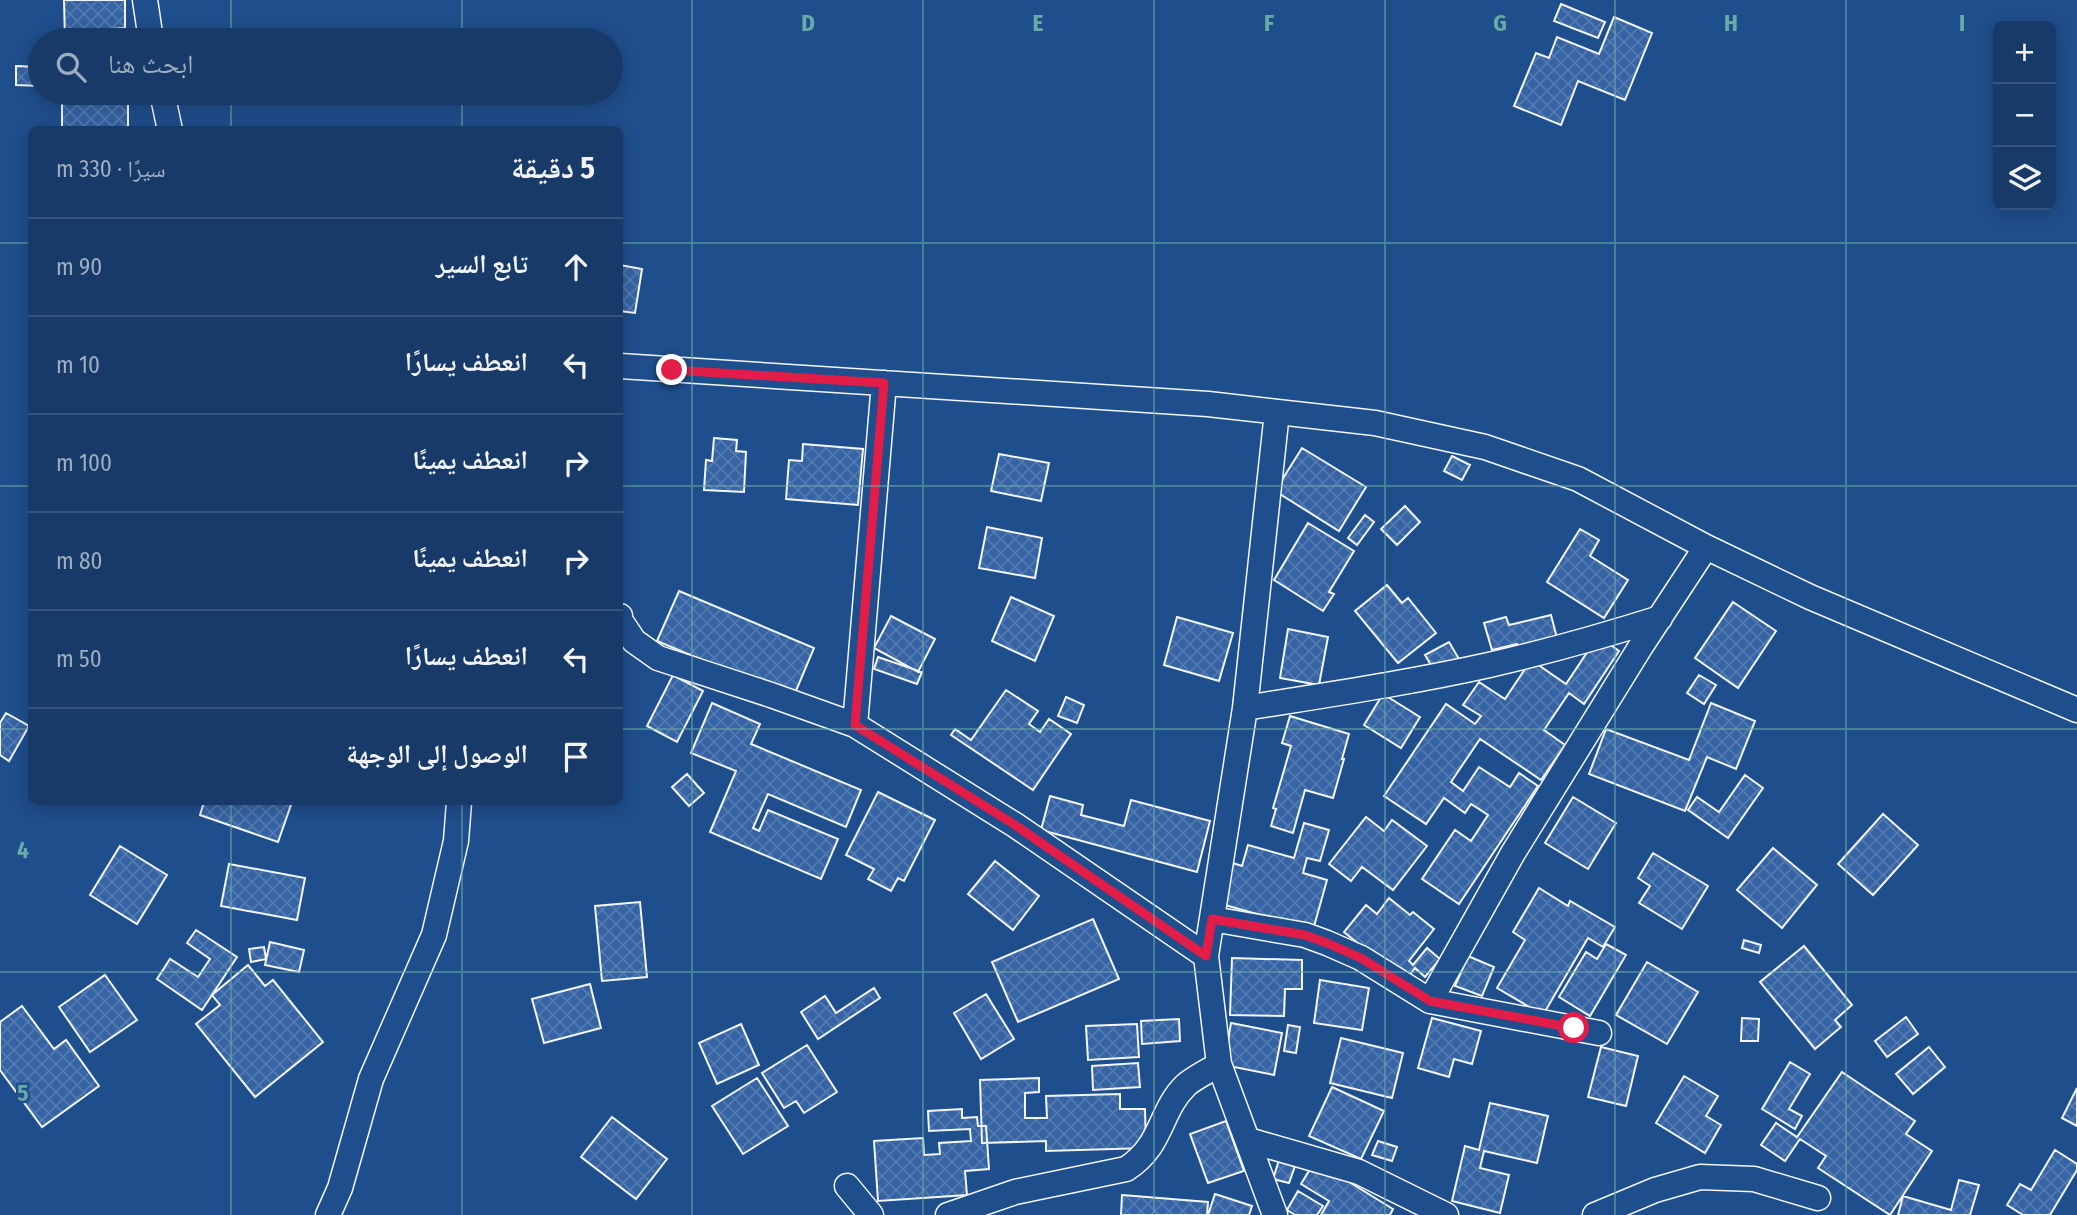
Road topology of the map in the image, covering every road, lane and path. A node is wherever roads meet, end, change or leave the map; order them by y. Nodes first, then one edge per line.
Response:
1 (145, 0) edge
2 (149, 28) edge
3 (165, 105) edge
4 (169, 126) edge
5 (623, 366) edge
6 (884, 383) junction
7 (1277, 412) junction
8 (1706, 547) junction
9 (1660, 618) junction
10 (623, 624) edge
11 (1245, 708) junction
12 (2077, 710) edge
13 (855, 725) junction
14 (458, 805) edge
15 (1212, 919) junction
16 (1206, 956) junction
17 (1430, 1001) junction
18 (1599, 1033) dead end
19 (1219, 1064) junction
20 (1248, 1140) junction
21 (847, 1186) dead end
22 (1818, 1198) dead end
23 (328, 1215) edge
24 (871, 1215) edge
25 (948, 1215) edge
26 (1275, 1215) edge
27 (1446, 1215) edge
28 (1595, 1215) edge

1 - 2 street
3 - 4 street
5 - 6 street
6 - 7 street
6 - 13 street
7 - 8 street
7 - 11 street
8 - 9 street
8 - 12 street
9 - 11 street
9 - 17 street
10 - 13 street
11 - 15 street
13 - 16 street
14 - 23 street
15 - 16 street
15 - 17 street
16 - 19 street
17 - 18 street
19 - 20 street
19 - 25 street
20 - 26 street
20 - 27 street
21 - 24 street
22 - 28 street

